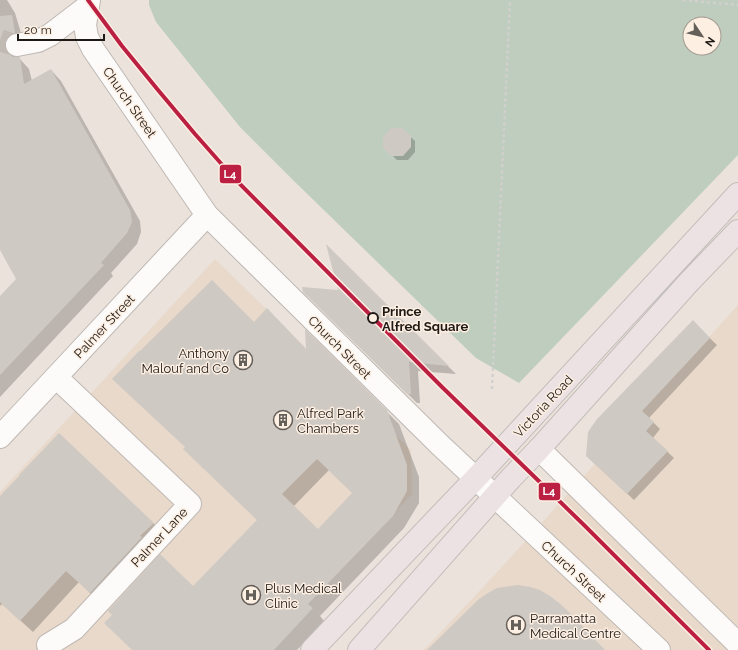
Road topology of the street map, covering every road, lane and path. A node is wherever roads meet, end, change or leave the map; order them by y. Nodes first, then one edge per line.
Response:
1 (510, 0) edge
2 (683, 0) edge
3 (89, 3) edge
4 (738, 5) edge
5 (17, 45) tunnel mouth
6 (738, 194) edge
7 (207, 215) junction
8 (738, 231) edge
9 (56, 377) junction
10 (492, 389) dead end
11 (0, 437) edge
12 (539, 449) junction
13 (476, 478) junction
14 (495, 496) junction
15 (738, 644) edge
16 (48, 645) dead end
17 (312, 650) edge
18 (359, 650) edge
19 (658, 650) edge

1 - 10 path
2 - 4 path
3 - 5 street
3 - 7 street, Church Street
6 - 13 main road, Victoria Road
7 - 9 street, Palmer Street
7 - 13 street, Church Street
8 - 12 main road, Victoria Road
9 - 11 street, Palmer Street
9 - 16 street, Palmer Lane
12 - 14 main road, Victoria Road
12 - 15 street
13 - 14 street, Church Street
13 - 17 main road, Victoria Road
14 - 18 main road, Victoria Road
14 - 19 street, Church Street

